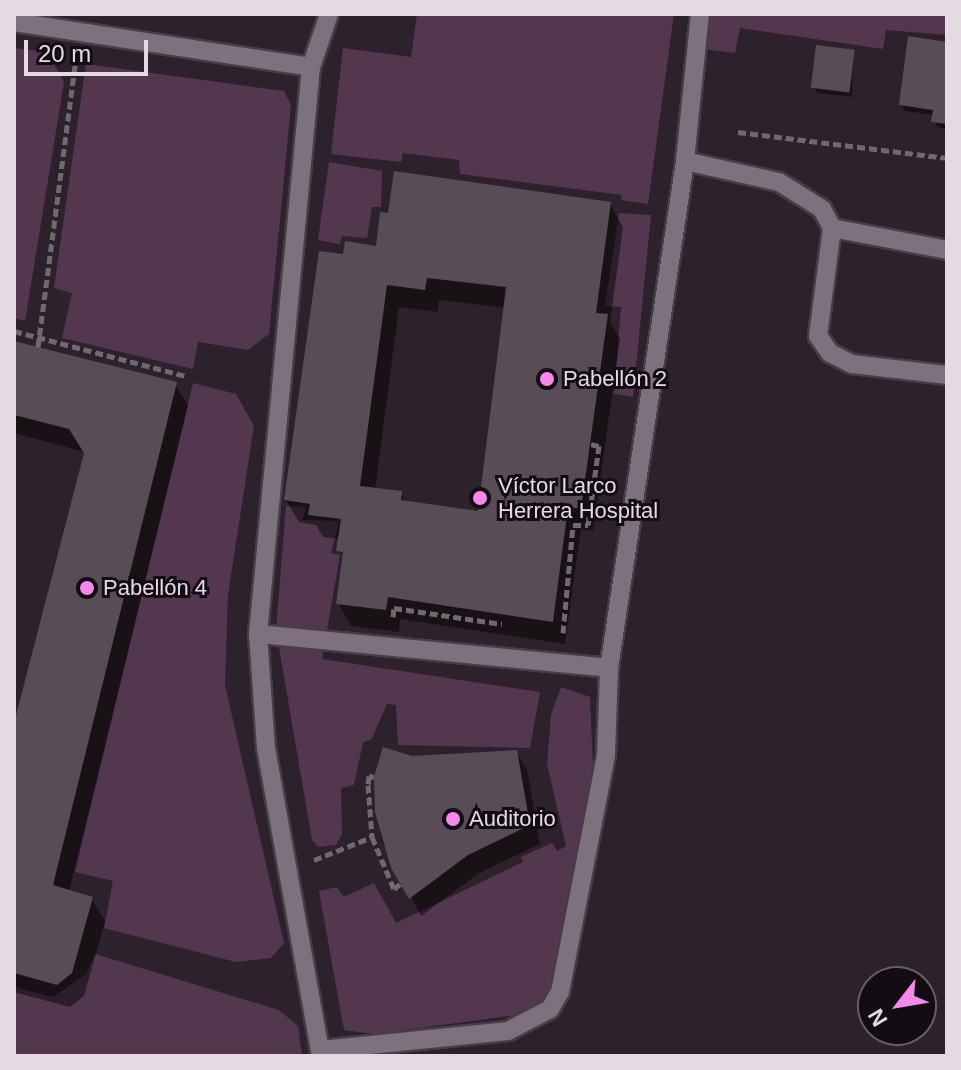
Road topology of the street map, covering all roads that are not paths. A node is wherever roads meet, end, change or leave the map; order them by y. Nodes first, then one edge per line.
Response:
1 (329, 14) edge
2 (700, 14) edge
3 (14, 22) edge
4 (311, 67) junction
5 (685, 161) junction
6 (832, 228) junction
7 (947, 250) edge
8 (947, 375) edge
9 (258, 634) junction
10 (609, 668) junction
11 (321, 1053) edge

1 - 4 lane
2 - 5 lane
3 - 4 lane
4 - 9 lane
5 - 6 lane
5 - 10 lane
6 - 7 lane
6 - 8 lane
9 - 10 lane
9 - 11 lane
10 - 11 lane

